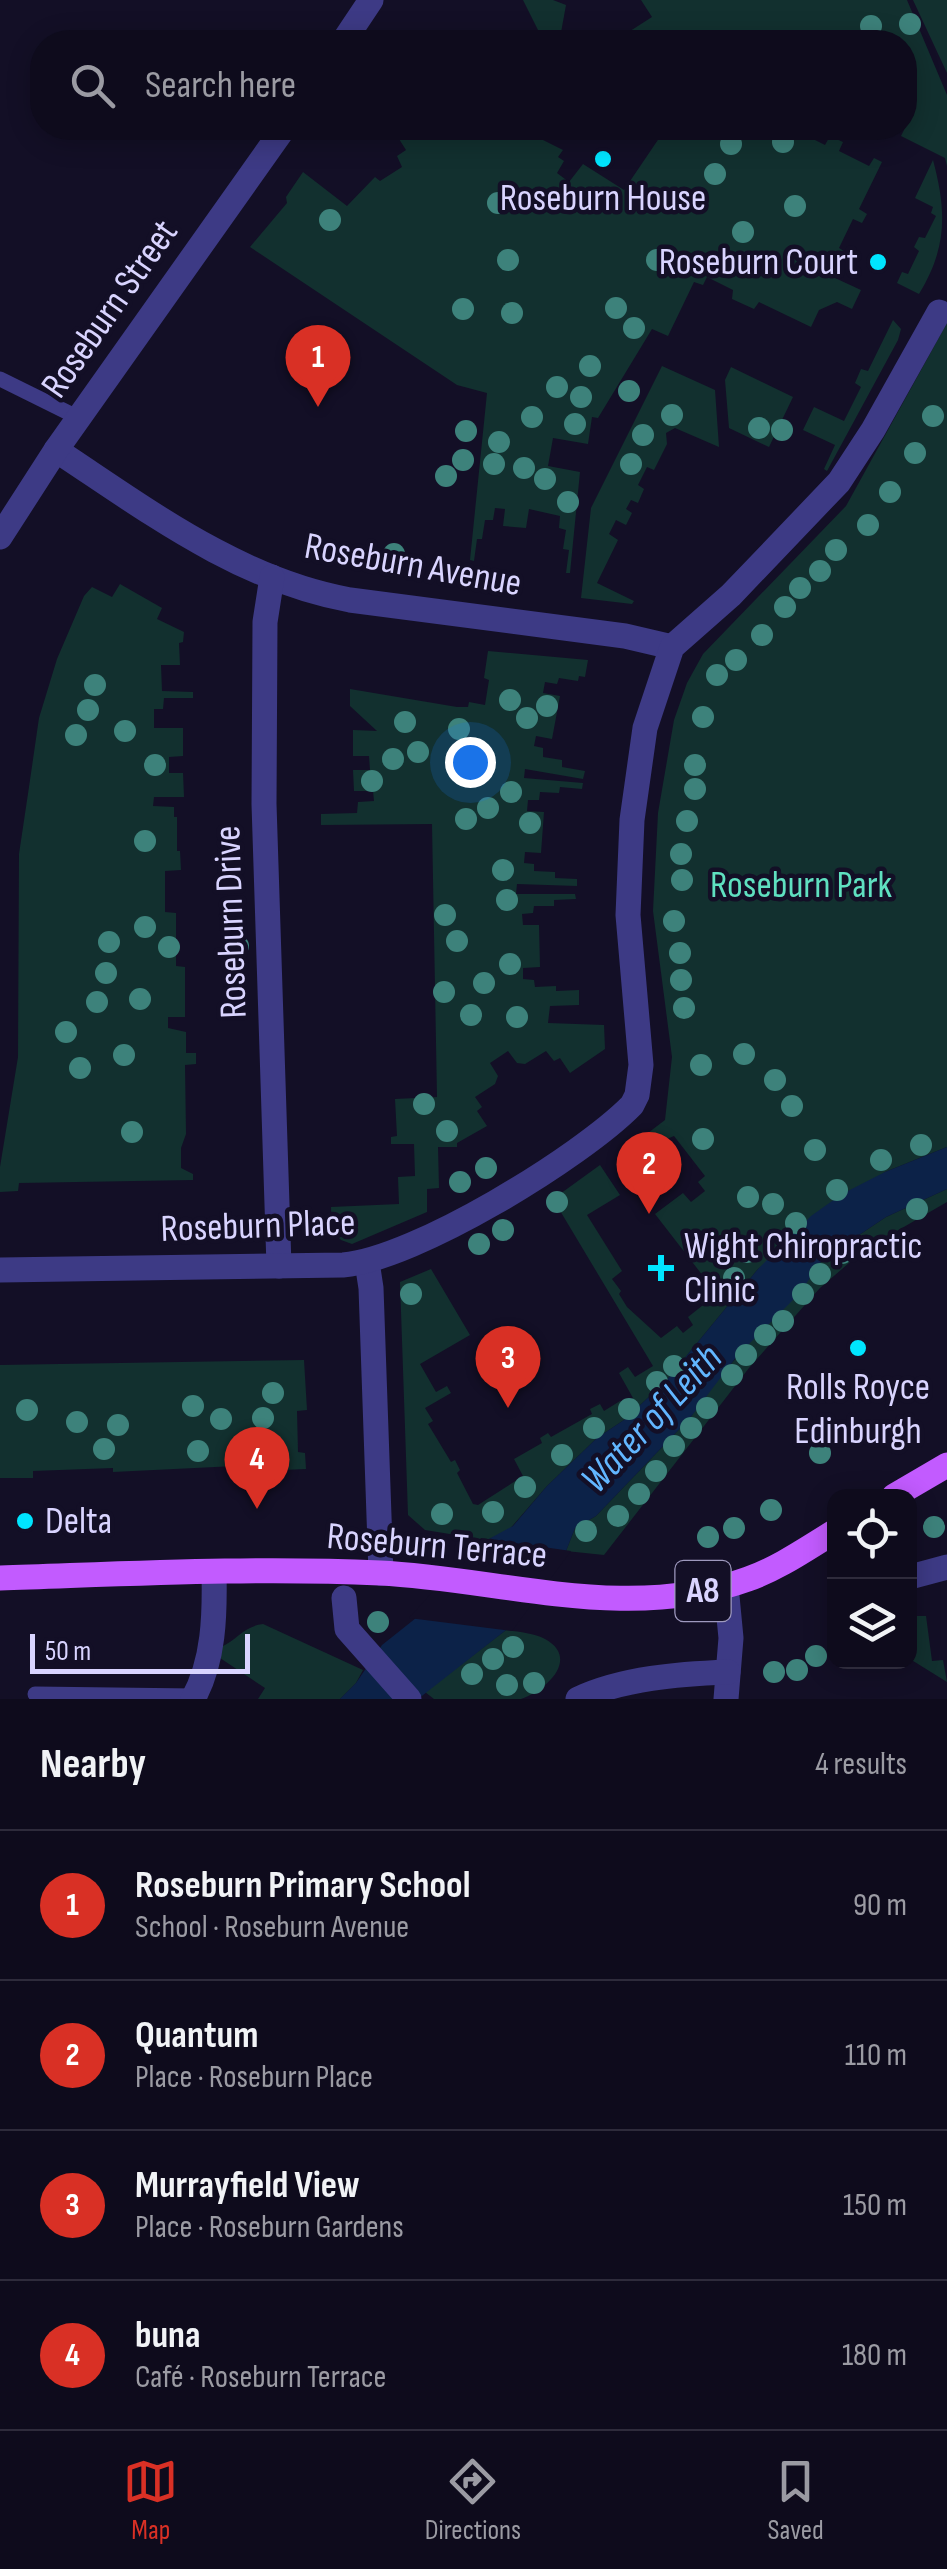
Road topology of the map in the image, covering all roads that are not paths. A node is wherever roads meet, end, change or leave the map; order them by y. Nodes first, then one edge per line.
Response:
1 (371, 0) edge
2 (352, 30) edge
3 (276, 140) edge
4 (943, 304) edge
5 (0, 379) edge
6 (79, 418) junction
7 (56, 450) junction
8 (8, 505) edge
9 (0, 537) edge
10 (272, 577) junction
11 (672, 646) junction
12 (366, 1262) junction
13 (279, 1266) junction
14 (0, 1270) edge
15 (947, 1465) edge
16 (906, 1489) edge
17 (827, 1541) edge
18 (947, 1567) edge
19 (214, 1572) junction
20 (389, 1573) junction
21 (917, 1575) edge
22 (0, 1578) edge
23 (726, 1586) junction
24 (344, 1598) dead end
25 (728, 1672) junction
26 (35, 1694) dead end
27 (194, 1698) edge
28 (409, 1699) edge
29 (578, 1699) edge
30 (726, 1699) edge

1 - 2 street
3 - 6 street, Roseburn Street
4 - 11 street
5 - 6 lane
6 - 7 street, Roseburn Street
7 - 8 street, Roseburn Street
7 - 10 street, Roseburn Avenue
8 - 9 street, Roseburn Street
10 - 11 street, Roseburn Avenue
10 - 13 street, Roseburn Drive
11 - 12 street, Roseburn Place
12 - 13 street, Roseburn Place
12 - 20 street
13 - 14 street, Roseburn Place
15 - 16 main road
17 - 23 main road, A8
18 - 21 street
19 - 20 main road, Roseburn Terrace / A8
19 - 22 main road, Roseburn Terrace / A8
19 - 27 street
20 - 23 main road, Roseburn Terrace / A8
23 - 25 street
24 - 28 street
25 - 29 street
25 - 30 street
26 - 27 lane

